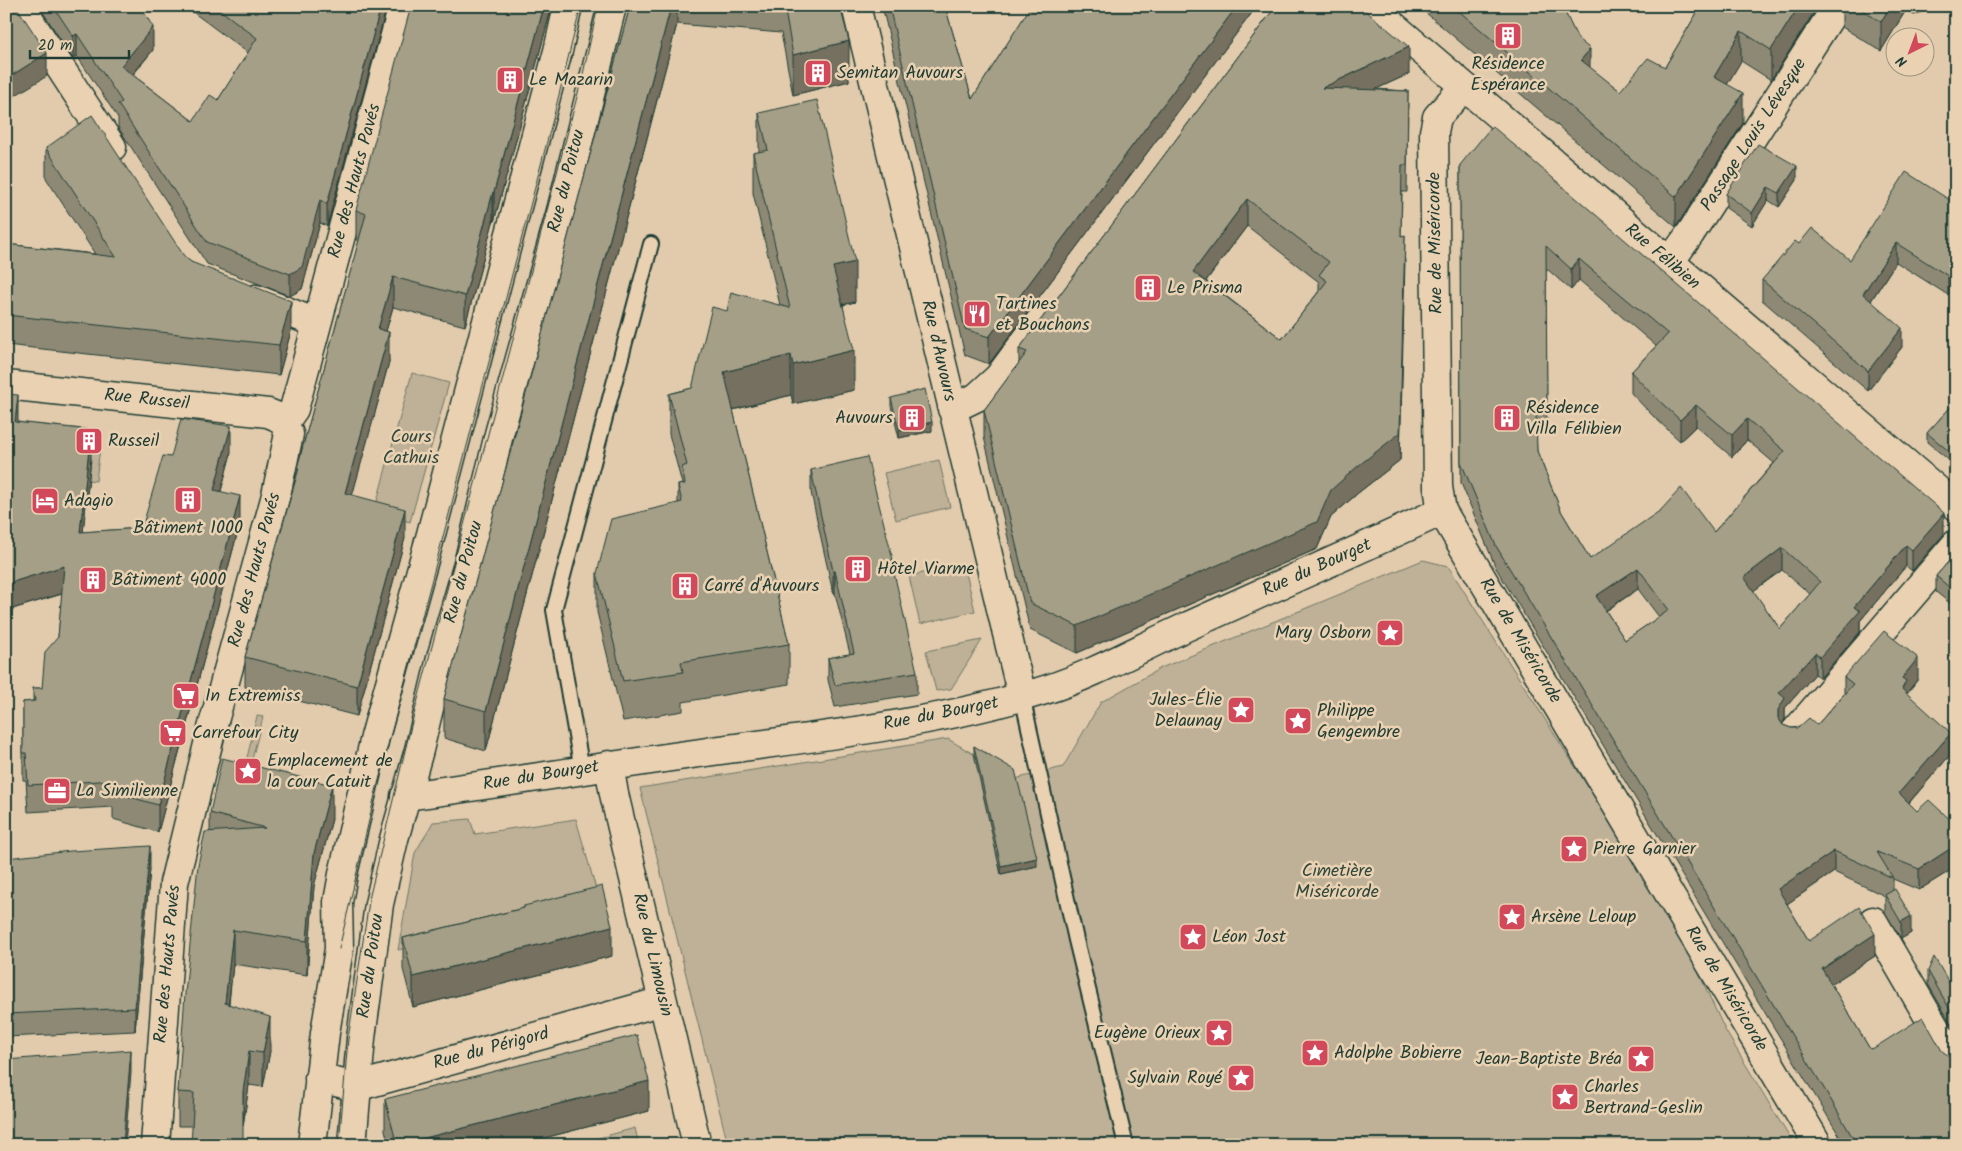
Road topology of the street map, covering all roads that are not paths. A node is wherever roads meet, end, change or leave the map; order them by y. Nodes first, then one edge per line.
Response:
1 (20, 6) edge
2 (403, 6) edge
3 (568, 6) edge
4 (612, 6) edge
5 (856, 6) edge
6 (1370, 6) edge
7 (1836, 6) edge
8 (1464, 87) junction
9 (127, 170) edge
10 (651, 244) dead end
11 (1669, 264) junction
12 (234, 291) edge
13 (1057, 299) edge
14 (316, 323) junction
15 (6, 385) edge
16 (952, 409) junction
17 (284, 423) junction
18 (1956, 506) edge
19 (1442, 510) junction
20 (1956, 544) edge
21 (1022, 696) junction
22 (1793, 734) edge
23 (609, 765) junction
24 (582, 770) junction
25 (405, 796) junction
26 (1873, 922) dead end
27 (663, 1001) junction
28 (1956, 1064) edge
29 (319, 1078) junction
30 (356, 1087) junction
31 (155, 1145) edge
32 (312, 1145) edge
33 (352, 1145) edge
34 (696, 1145) edge
35 (1126, 1145) edge
36 (1818, 1145) edge

1 - 9 street
2 - 14 street, Rue des Hauts Pavés
3 - 29 street, Rue du Poitou
4 - 25 street, Rue du Poitou
5 - 16 street, Rue d'Auvours
6 - 8 street, Rue Félibien
7 - 11 street, Passage Louis Lévesque
8 - 11 street, Rue Félibien
8 - 19 street, Rue de Miséricorde
10 - 24 lane
11 - 18 street, Rue Félibien
12 - 14 street
13 - 16 street
14 - 17 street, Rue des Hauts Pavés
15 - 17 street, Rue Russeil
16 - 21 street, Rue d'Auvours
17 - 31 street, Rue des Hauts Pavés
19 - 21 street, Rue du Bourget
19 - 36 street, Rue de Miséricorde
20 - 22 street
21 - 23 street, Rue du Bourget
21 - 35 lane
23 - 24 street, Rue du Bourget
23 - 27 street, Rue du Limousin
24 - 25 street, Rue du Bourget
25 - 30 street, Rue du Poitou
26 - 28 street
27 - 30 street, Rue du Périgord
27 - 34 street, Rue du Limousin
29 - 30 street, Rue du Périgord
29 - 32 street, Rue du Poitou
30 - 33 street, Rue du Poitou

